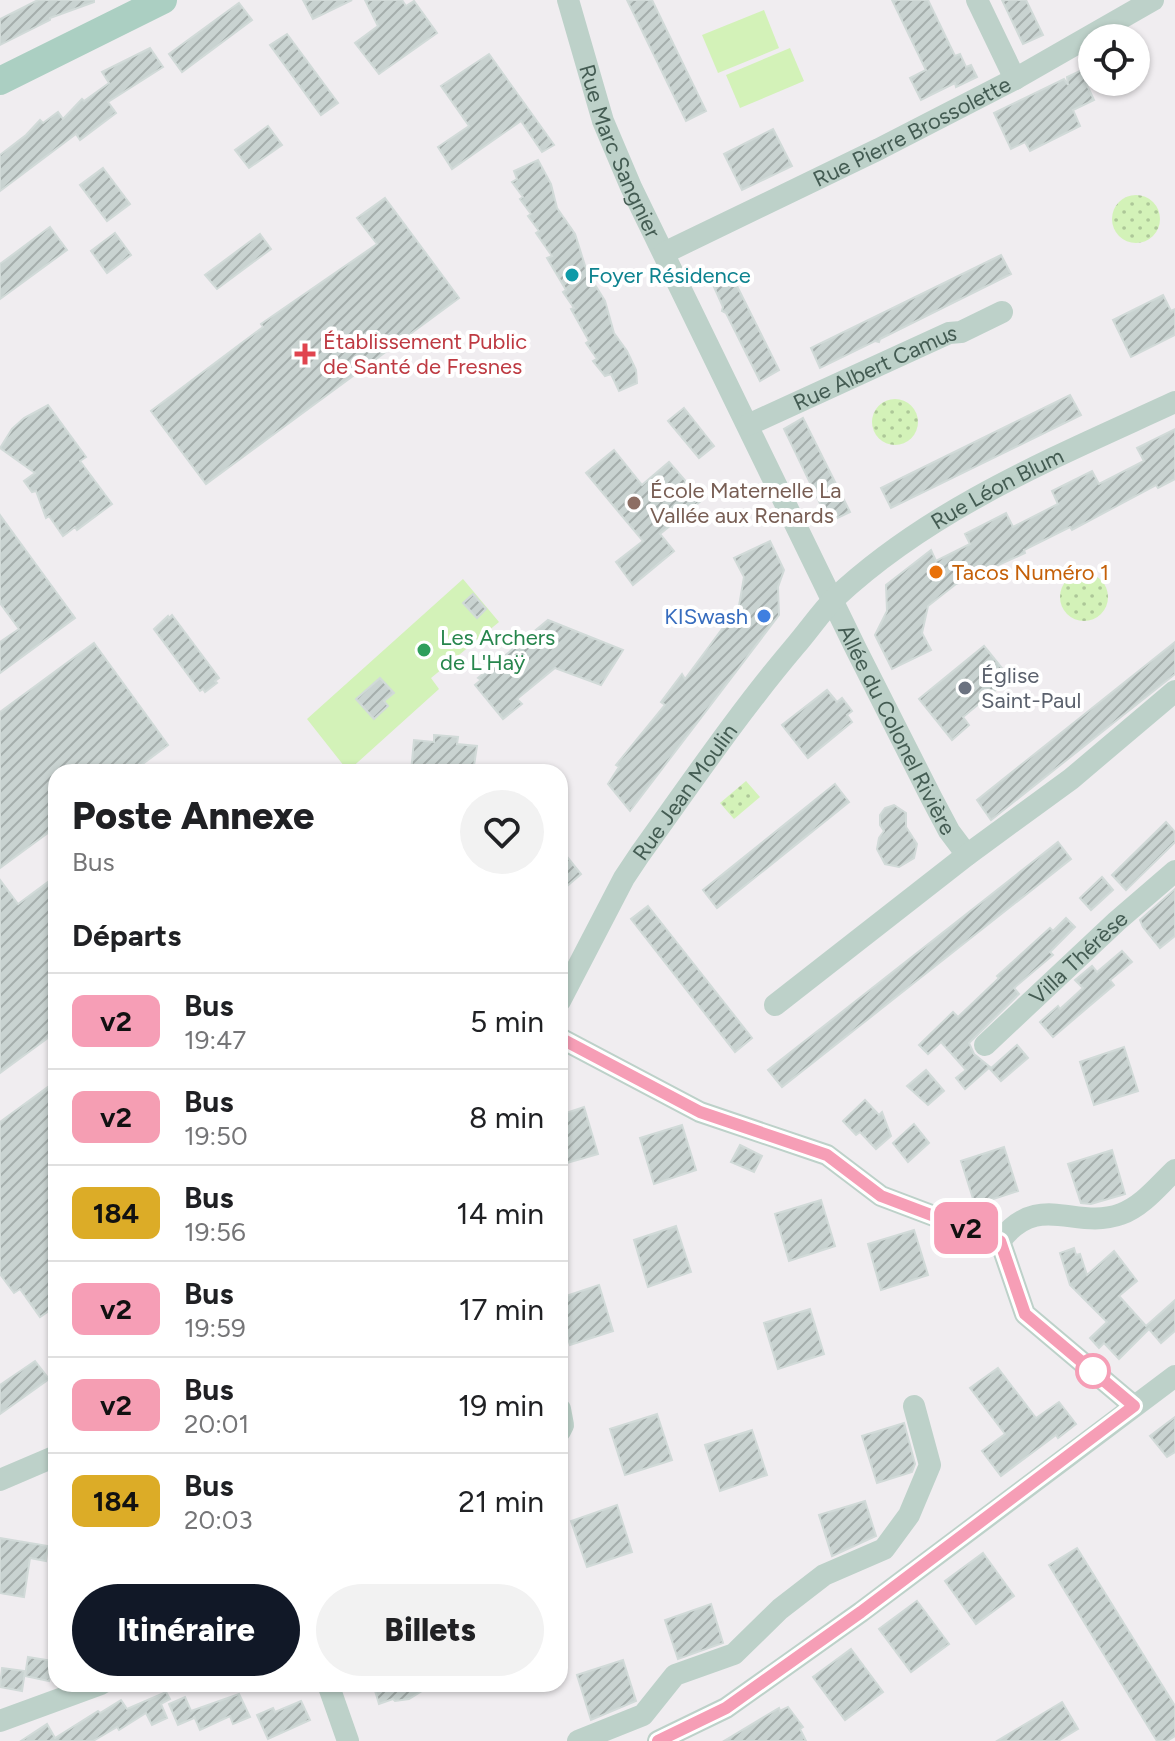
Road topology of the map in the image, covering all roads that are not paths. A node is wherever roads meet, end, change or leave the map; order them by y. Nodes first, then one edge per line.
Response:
1 (163, 0) edge
2 (568, 0) edge
3 (977, 0) edge
4 (1153, 0) edge
5 (1015, 79) junction
6 (0, 81) edge
7 (664, 253) junction
8 (1002, 312) dead end
9 (1175, 402) edge
10 (748, 425) junction
11 (833, 599) junction
12 (1175, 691) edge
13 (967, 855) junction
14 (1175, 871) edge
15 (568, 986) edge
16 (775, 1005) dead end
17 (568, 1042) edge
18 (985, 1045) dead end
19 (1175, 1170) edge
20 (1000, 1241) junction
21 (1175, 1376) edge
22 (914, 1406) dead end
23 (1134, 1406) junction
24 (48, 1459) edge
25 (0, 1480) edge
26 (79, 1692) edge
27 (331, 1692) edge
28 (0, 1721) edge
29 (348, 1741) edge
30 (578, 1741) edge
31 (658, 1741) edge

1 - 6 main road
2 - 7 street, Rue Marc Sangnier
3 - 5 street
4 - 5 street, Rue Pierre Brossolette
5 - 7 street, Rue Pierre Brossolette
7 - 10 street, Rue Marc Sangnier
8 - 10 street, Rue Albert Camus
9 - 11 street, Rue Léon Blum
10 - 11 street, Rue Marc Sangnier
11 - 13 street, Allée du Colonel Rivière
11 - 15 street, Rue Jean Moulin
12 - 13 street, Allée du Colonel Rivière
13 - 16 street, Allée du Colonel Rivière
14 - 18 street, Villa Thérèse
17 - 20 street
19 - 20 street
20 - 23 street
21 - 23 street
22 - 30 street
23 - 31 street
24 - 25 street
26 - 28 street
27 - 29 street

